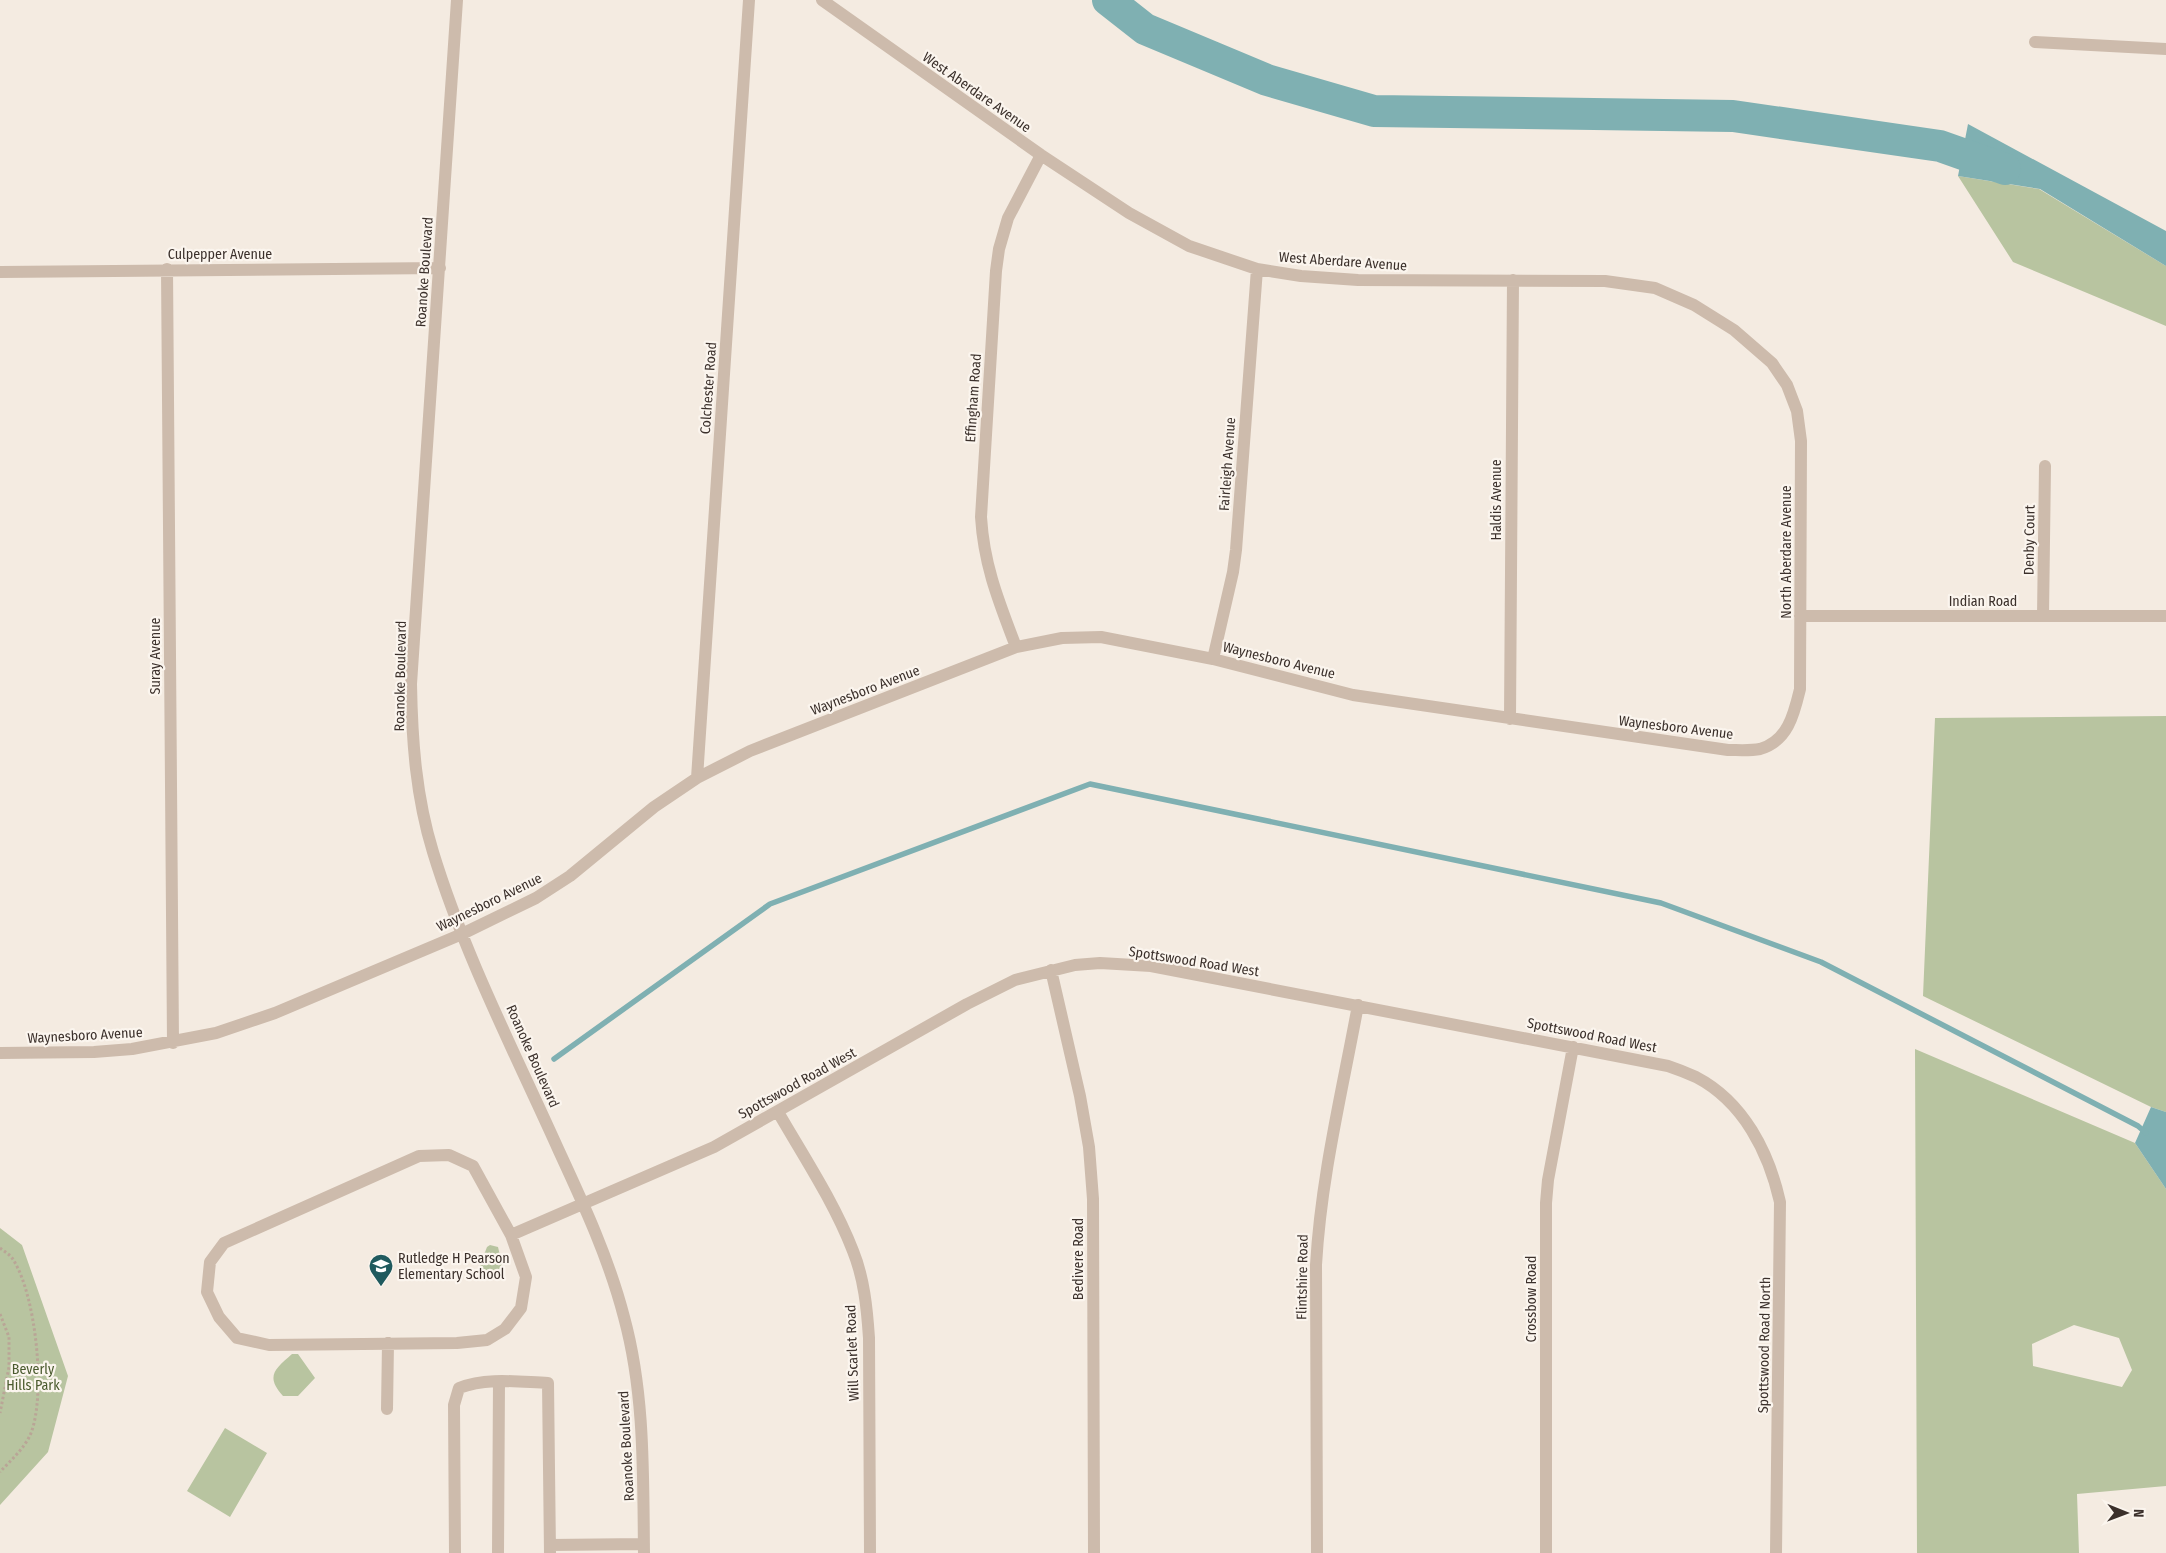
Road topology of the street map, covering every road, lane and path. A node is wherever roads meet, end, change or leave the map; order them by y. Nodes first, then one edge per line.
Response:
1 (457, 0) edge
2 (749, 0) edge
3 (822, 0) edge
4 (2035, 42) dead end
5 (2166, 49) edge
6 (1041, 155) junction
7 (440, 268) junction
8 (1257, 269) junction
9 (167, 270) junction
10 (0, 272) edge
11 (1513, 280) junction
12 (1787, 385) joint
13 (2045, 466) dead end
14 (1800, 616) junction
15 (2043, 616) junction
16 (2166, 616) edge
17 (1016, 647) junction
18 (1213, 659) junction
19 (1510, 719) junction
20 (1792, 720) joint
21 (697, 778) junction
22 (462, 934) junction
23 (1051, 970) junction
24 (1358, 1005) junction
25 (173, 1043) junction
26 (1573, 1047) junction
27 (0, 1053) edge
28 (778, 1112) junction
29 (1760, 1142) joint
30 (583, 1204) junction
31 (511, 1235) junction
32 (0, 1248) edge
33 (0, 1314) edge
34 (388, 1343) junction
35 (499, 1382) junction
36 (387, 1409) dead end
37 (0, 1413) edge
38 (0, 1472) edge
39 (644, 1548) edge
40 (550, 1549) edge
41 (455, 1553) edge
42 (498, 1553) edge
43 (870, 1553) edge
44 (1094, 1553) edge
45 (1317, 1553) edge
46 (1546, 1553) edge
47 (1776, 1553) edge

1 - 7 street, Roanoke Boulevard
2 - 21 street, Colchester Road
3 - 6 street, West Aberdare Avenue
4 - 5 street
6 - 8 street, West Aberdare Avenue
6 - 17 street, Effingham Road
7 - 9 street, Culpepper Avenue
7 - 22 street, Roanoke Boulevard
8 - 11 street, West Aberdare Avenue
8 - 18 street, Fairleigh Avenue
9 - 10 street, Culpepper Avenue
9 - 25 street, Suray Avenue
11 - 12 street, West Aberdare Avenue
11 - 19 street, Haldis Avenue
12 - 14 street, North Aberdare Avenue
13 - 15 street, Denby Court
14 - 15 street, Indian Road
14 - 20 street, North Aberdare Avenue
15 - 16 street, Indian Road
17 - 18 street, Waynesboro Avenue
17 - 21 street, Waynesboro Avenue
18 - 19 street, Waynesboro Avenue
19 - 20 street, Waynesboro Avenue
21 - 22 street, Waynesboro Avenue
22 - 25 street, Waynesboro Avenue
22 - 30 street, Roanoke Boulevard
23 - 24 street, Spottswood Road West
23 - 28 street, Spottswood Road West
23 - 44 street, Bedivere Road
24 - 26 street, Spottswood Road West
24 - 45 street, Flintshire Road
25 - 27 street, Waynesboro Avenue
26 - 29 street, Spottswood Road West
26 - 46 street, Crossbow Road
28 - 30 street, Spottswood Road West
28 - 43 street, Will Scarlet Road
29 - 47 street, Spottswood Road North
30 - 31 street, Spottswood Road West
30 - 39 street, Roanoke Boulevard
31 - 34 street
31 - 34 street
32 - 38 path
33 - 37 path
34 - 36 street
35 - 40 street
35 - 41 street
35 - 42 street
39 - 40 street

